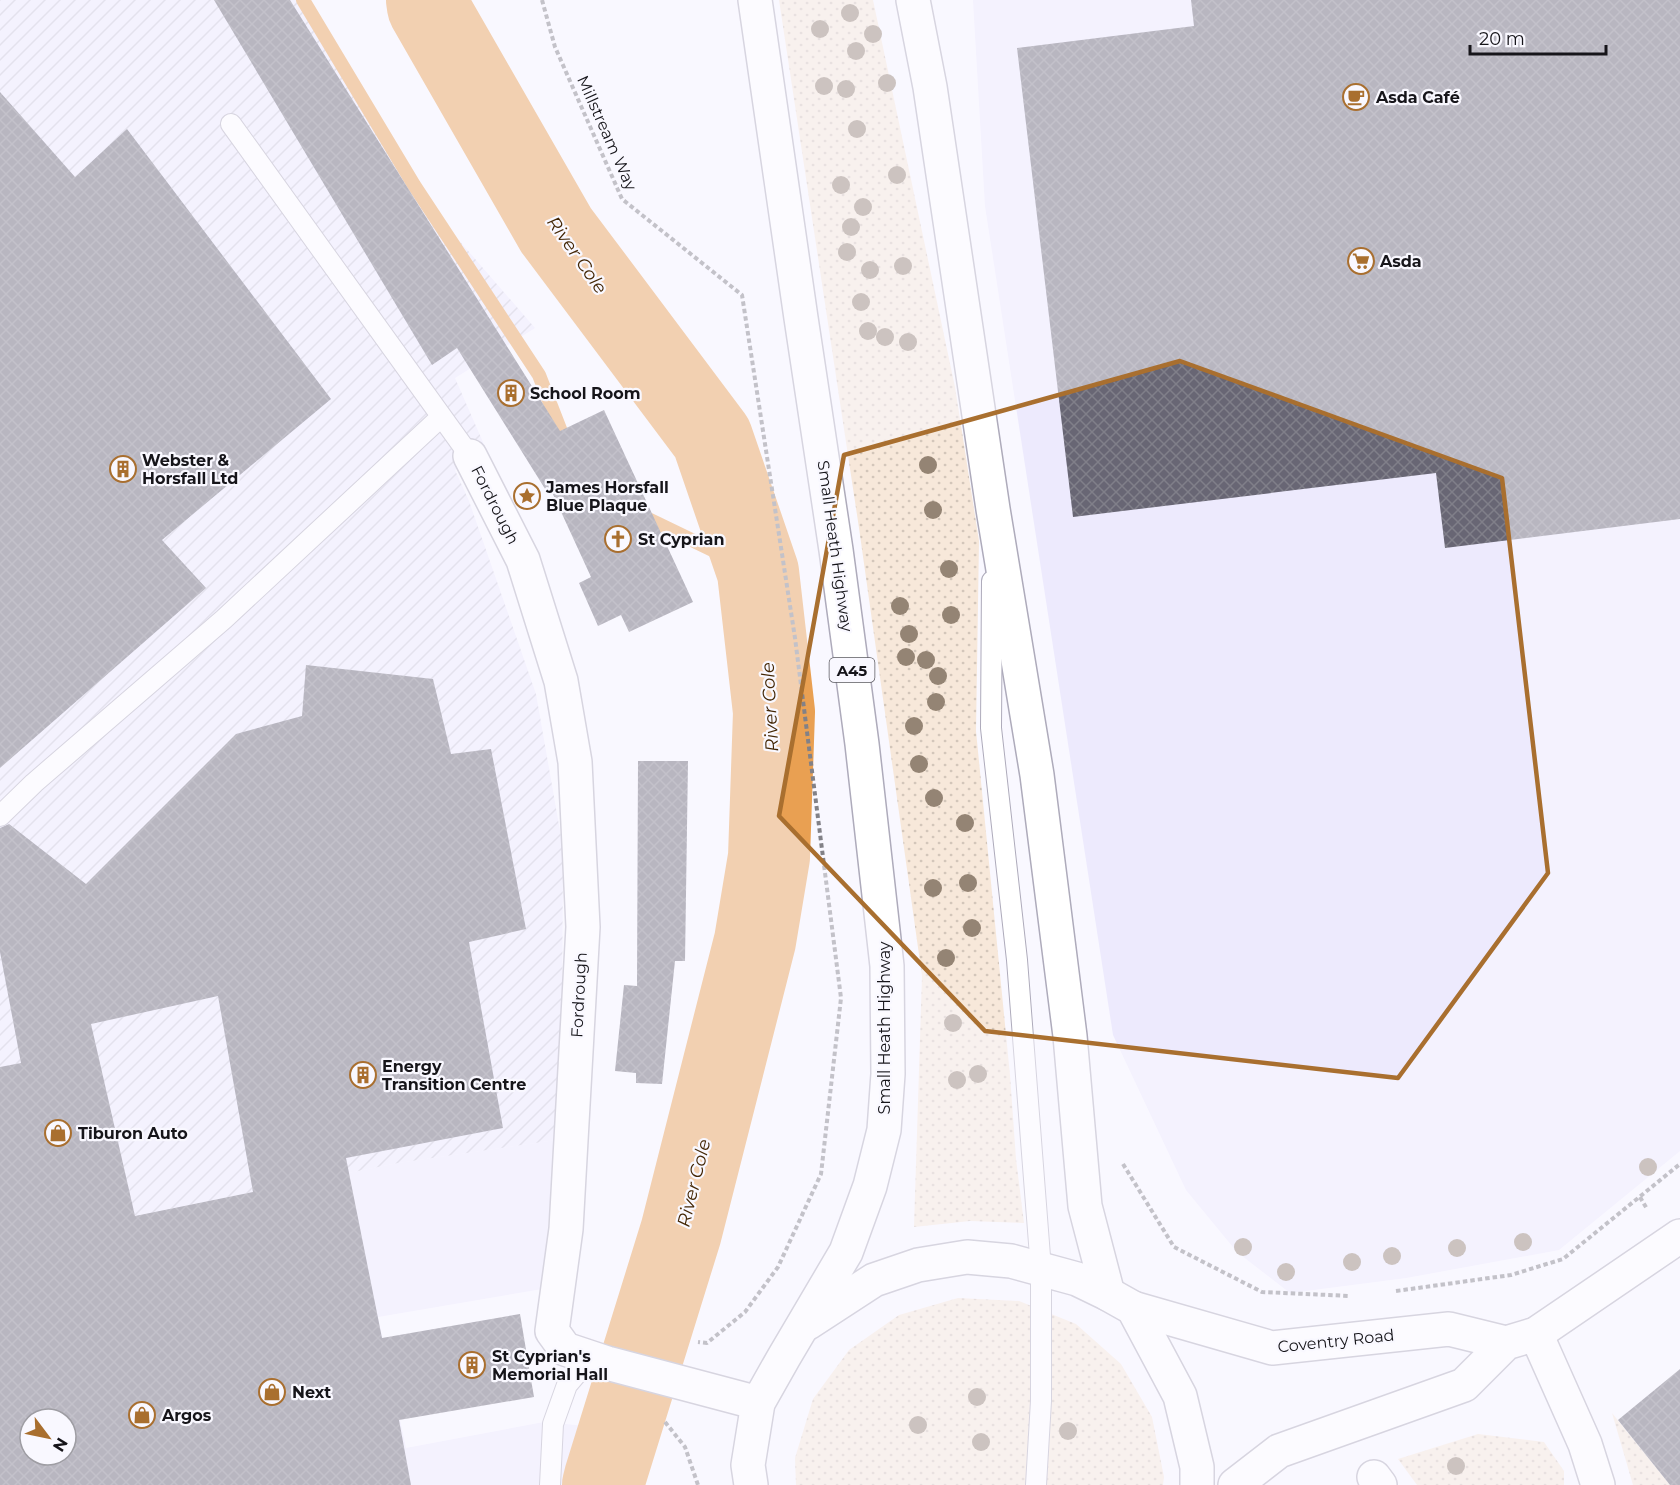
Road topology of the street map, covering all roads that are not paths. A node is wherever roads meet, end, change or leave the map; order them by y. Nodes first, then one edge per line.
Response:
1 (755, 0) edge
2 (913, 0) edge
3 (231, 124) dead end
4 (441, 417) junction
5 (470, 456) joint
6 (993, 509) junction
7 (0, 816) edge
8 (1680, 1236) edge
9 (1041, 1269) junction
10 (1121, 1301) junction
11 (802, 1328) junction
12 (1521, 1339) junction
13 (599, 1360) junction
14 (758, 1403) junction
15 (550, 1485) edge
16 (751, 1485) edge
17 (1036, 1485) edge
18 (1197, 1485) edge
19 (1235, 1485) edge
20 (1598, 1485) edge

1 - 11 main road, Small Heath Highway / A45
2 - 6 main road
3 - 4 lane
4 - 5 lane
4 - 7 lane
5 - 13 main road, Fordrough
6 - 9 lane
6 - 10 main road
8 - 12 main road
9 - 10 main road, Coventry Road
9 - 11 main road, Coventry Road
9 - 17 lane
10 - 12 main road, Coventry Road
10 - 18 main road
11 - 14 main road, Small Heath Highway
12 - 19 main road
12 - 20 main road
13 - 14 main road, Fordrough
13 - 15 lane
14 - 16 main road

